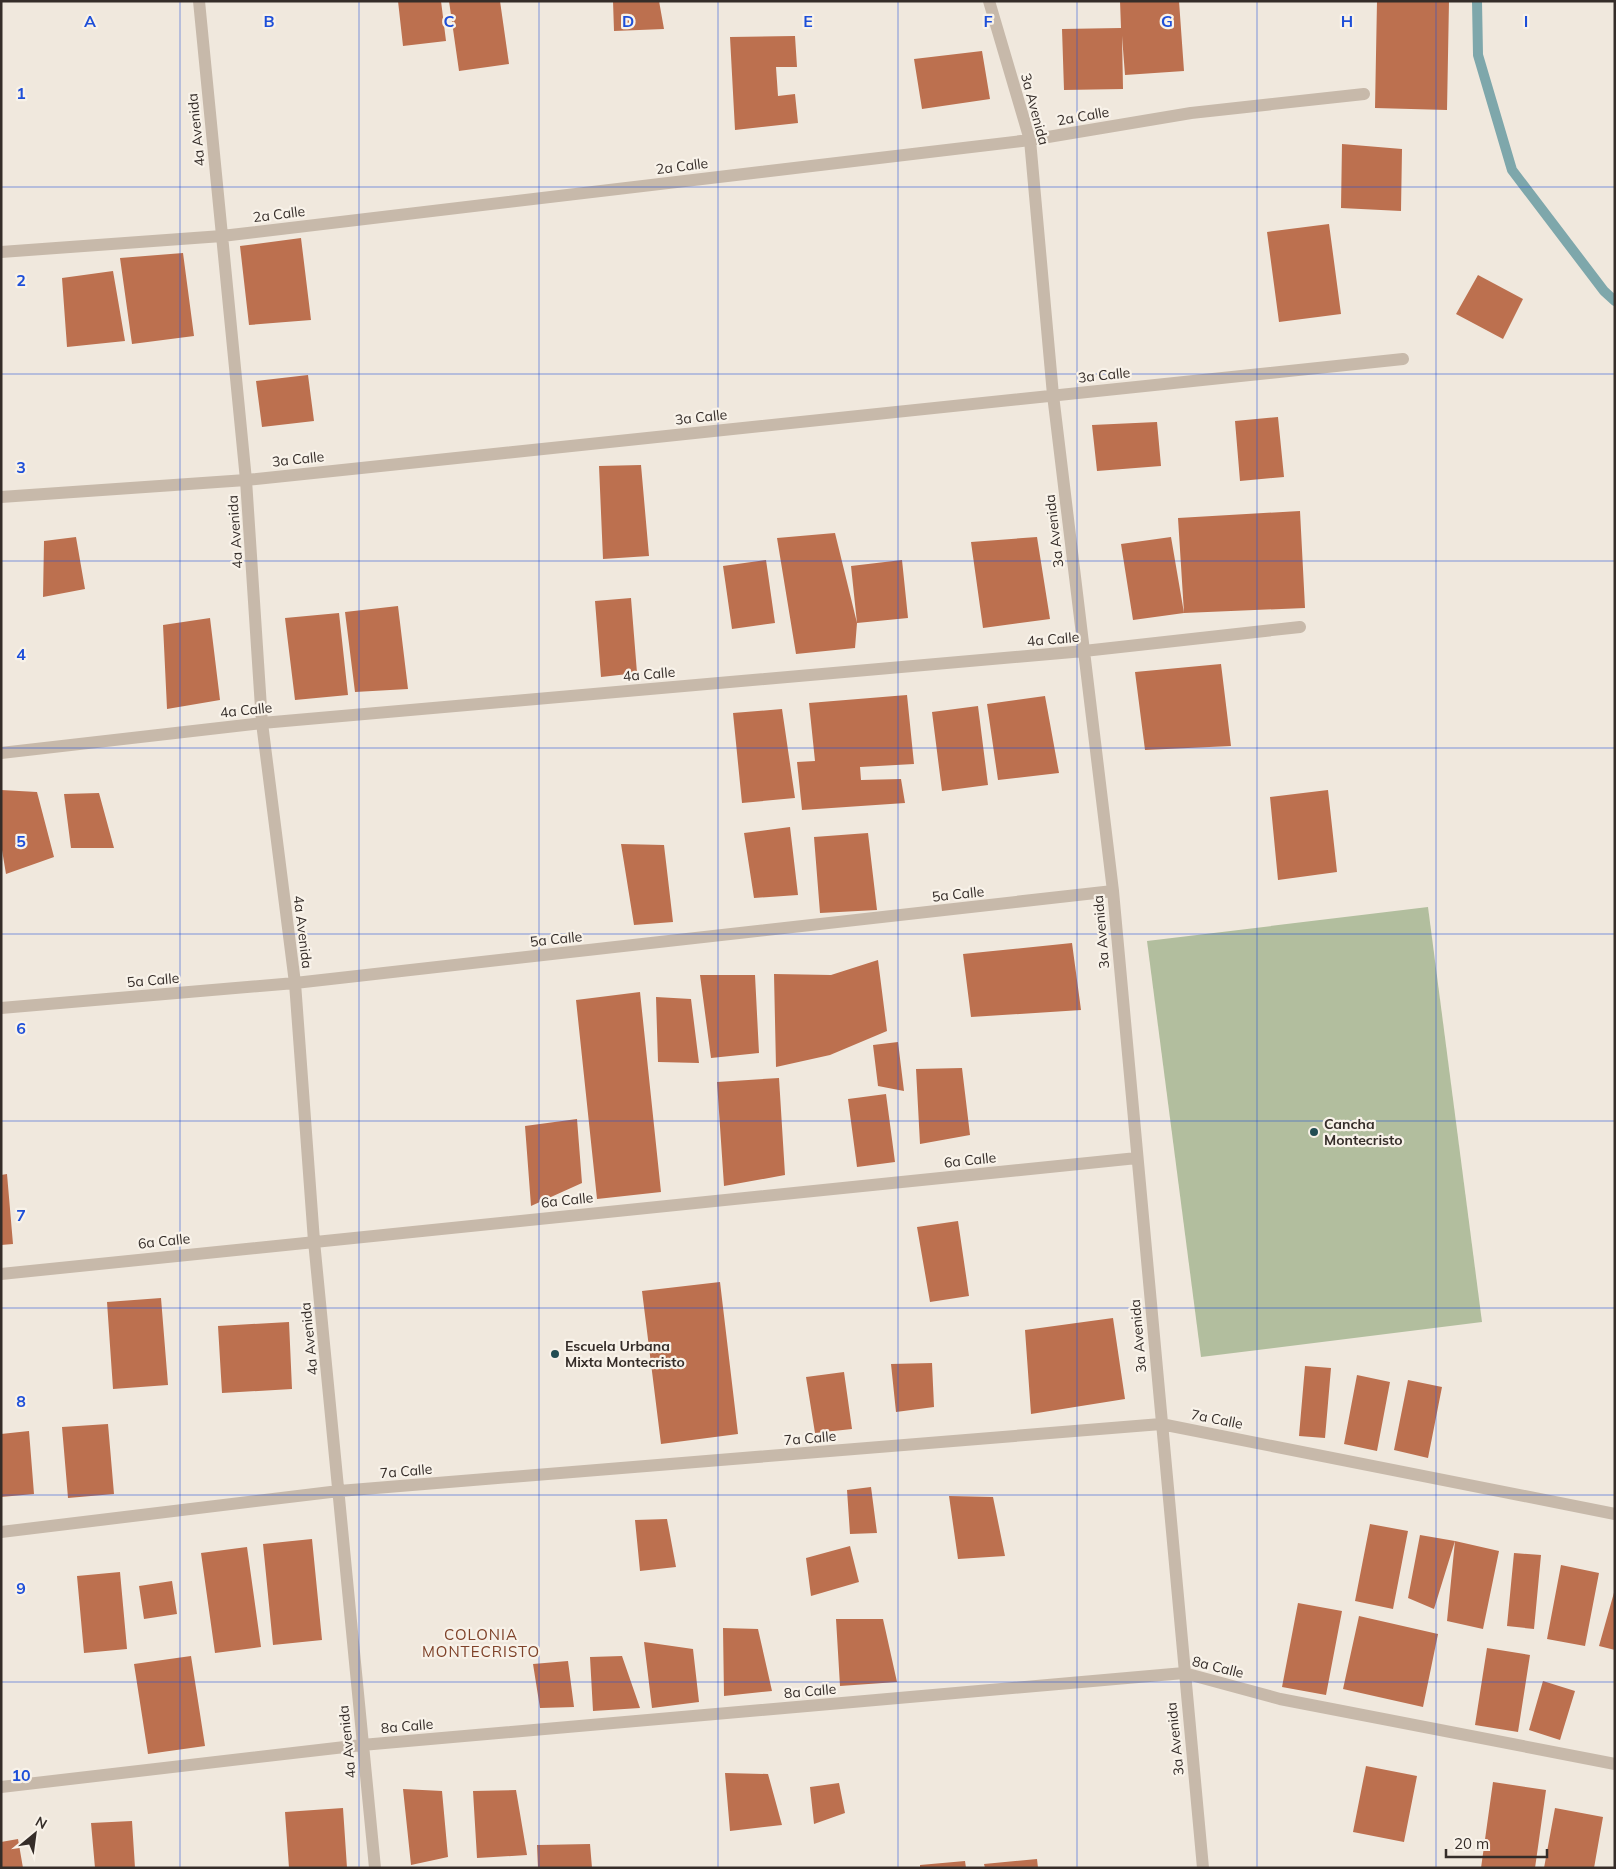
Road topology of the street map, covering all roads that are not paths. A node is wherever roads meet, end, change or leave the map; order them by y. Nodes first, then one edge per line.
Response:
1 (199, 1) edge
2 (989, 1) edge
3 (1364, 94) dead end
4 (1030, 140) junction
5 (222, 236) junction
6 (1, 252) edge
7 (1403, 360) dead end
8 (1053, 395) junction
9 (246, 480) junction
10 (1, 497) edge
11 (1300, 627) dead end
12 (1084, 651) junction
13 (262, 723) junction
14 (1, 753) edge
15 (1113, 891) junction
16 (295, 983) junction
17 (1, 1008) edge
18 (1137, 1158) junction
19 (314, 1241) junction
20 (1, 1274) edge
21 (1161, 1424) junction
22 (339, 1491) junction
23 (1615, 1514) edge
24 (1, 1532) edge
25 (1184, 1674) junction
26 (362, 1745) junction
27 (1615, 1764) edge
28 (1, 1787) edge
29 (376, 1868) edge
30 (1203, 1868) edge

1 - 5 street, 4a Avenida
2 - 4 street, 3a Avenida
3 - 4 street, 2a Calle
4 - 5 street, 2a Calle
4 - 8 street, 3a Avenida
5 - 6 street, 2a Calle
5 - 9 street, 4a Avenida
7 - 8 street, 3a Calle
8 - 9 street, 3a Calle
8 - 12 street, 3a Avenida
9 - 10 street, 3a Calle
9 - 13 street, 4a Avenida
11 - 12 street, 4a Calle
12 - 13 street, 4a Calle
12 - 15 street, 3a Avenida
13 - 14 street, 4a Calle
13 - 16 street, 4a Avenida
15 - 16 street, 5a Calle
15 - 18 street, 3a Avenida
16 - 17 street, 5a Calle
16 - 19 street, 4a Avenida
18 - 19 street, 6a Calle
18 - 21 street, 3a Avenida
19 - 20 street, 6a Calle
19 - 22 street, 4a Avenida
21 - 22 street, 7a Calle
21 - 23 street, 7a Calle
21 - 25 street, 3a Avenida
22 - 24 street, 7a Calle
22 - 26 street, 4a Avenida
25 - 26 street, 8a Calle
25 - 27 street, 8a Calle
25 - 30 street, 3a Avenida
26 - 28 street, 8a Calle
26 - 29 street, 4a Avenida

